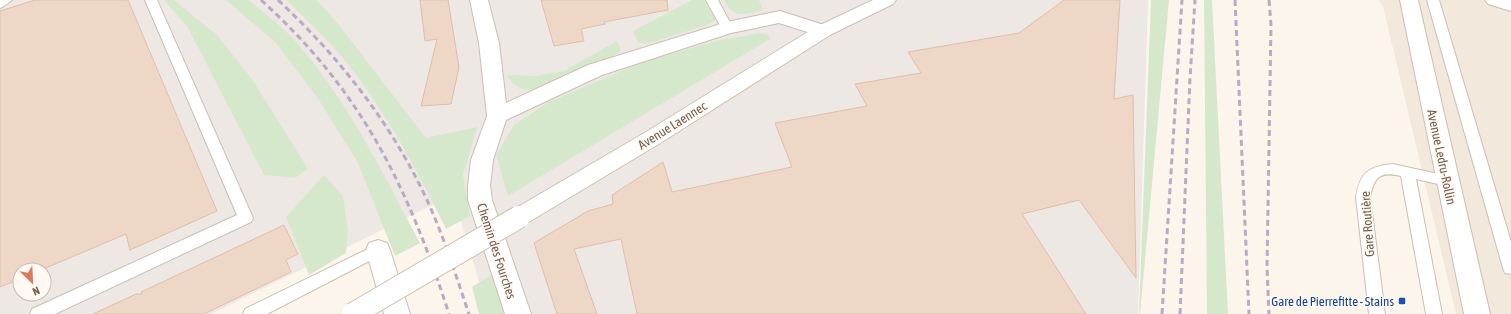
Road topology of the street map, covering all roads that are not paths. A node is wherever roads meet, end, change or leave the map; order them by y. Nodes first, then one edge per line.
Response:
1 (6, 0) edge
2 (151, 0) edge
3 (479, 0) edge
4 (712, 0) edge
5 (887, 0) edge
6 (1409, 0) edge
7 (1433, 0) edge
8 (1494, 0) edge
9 (0, 4) edge
10 (1511, 5) edge
11 (726, 28) junction
12 (823, 31) junction
13 (497, 116) junction
14 (1407, 172) junction
15 (1448, 181) junction
16 (378, 250) joint
17 (1511, 268) edge
18 (38, 314) edge
19 (252, 314) edge
20 (353, 314) edge
21 (397, 314) edge
22 (518, 314) edge
23 (1377, 314) edge
24 (1434, 314) edge
25 (1477, 314) edge

1 - 9 lane
2 - 18 lane
3 - 13 street, Chemin des Fourches
4 - 11 lane
5 - 12 street, Avenue Laennec
6 - 15 street, Avenue Ledru-Rollin
7 - 17 lane
8 - 10 street
11 - 12 street
11 - 13 street
12 - 20 street, Avenue Laennec, bridge
13 - 22 street, Chemin des Fourches
14 - 15 lane, Gare Routière
14 - 23 lane, Gare Routière
14 - 24 lane
15 - 25 street, Avenue Ledru-Rollin
16 - 19 lane
16 - 21 street

